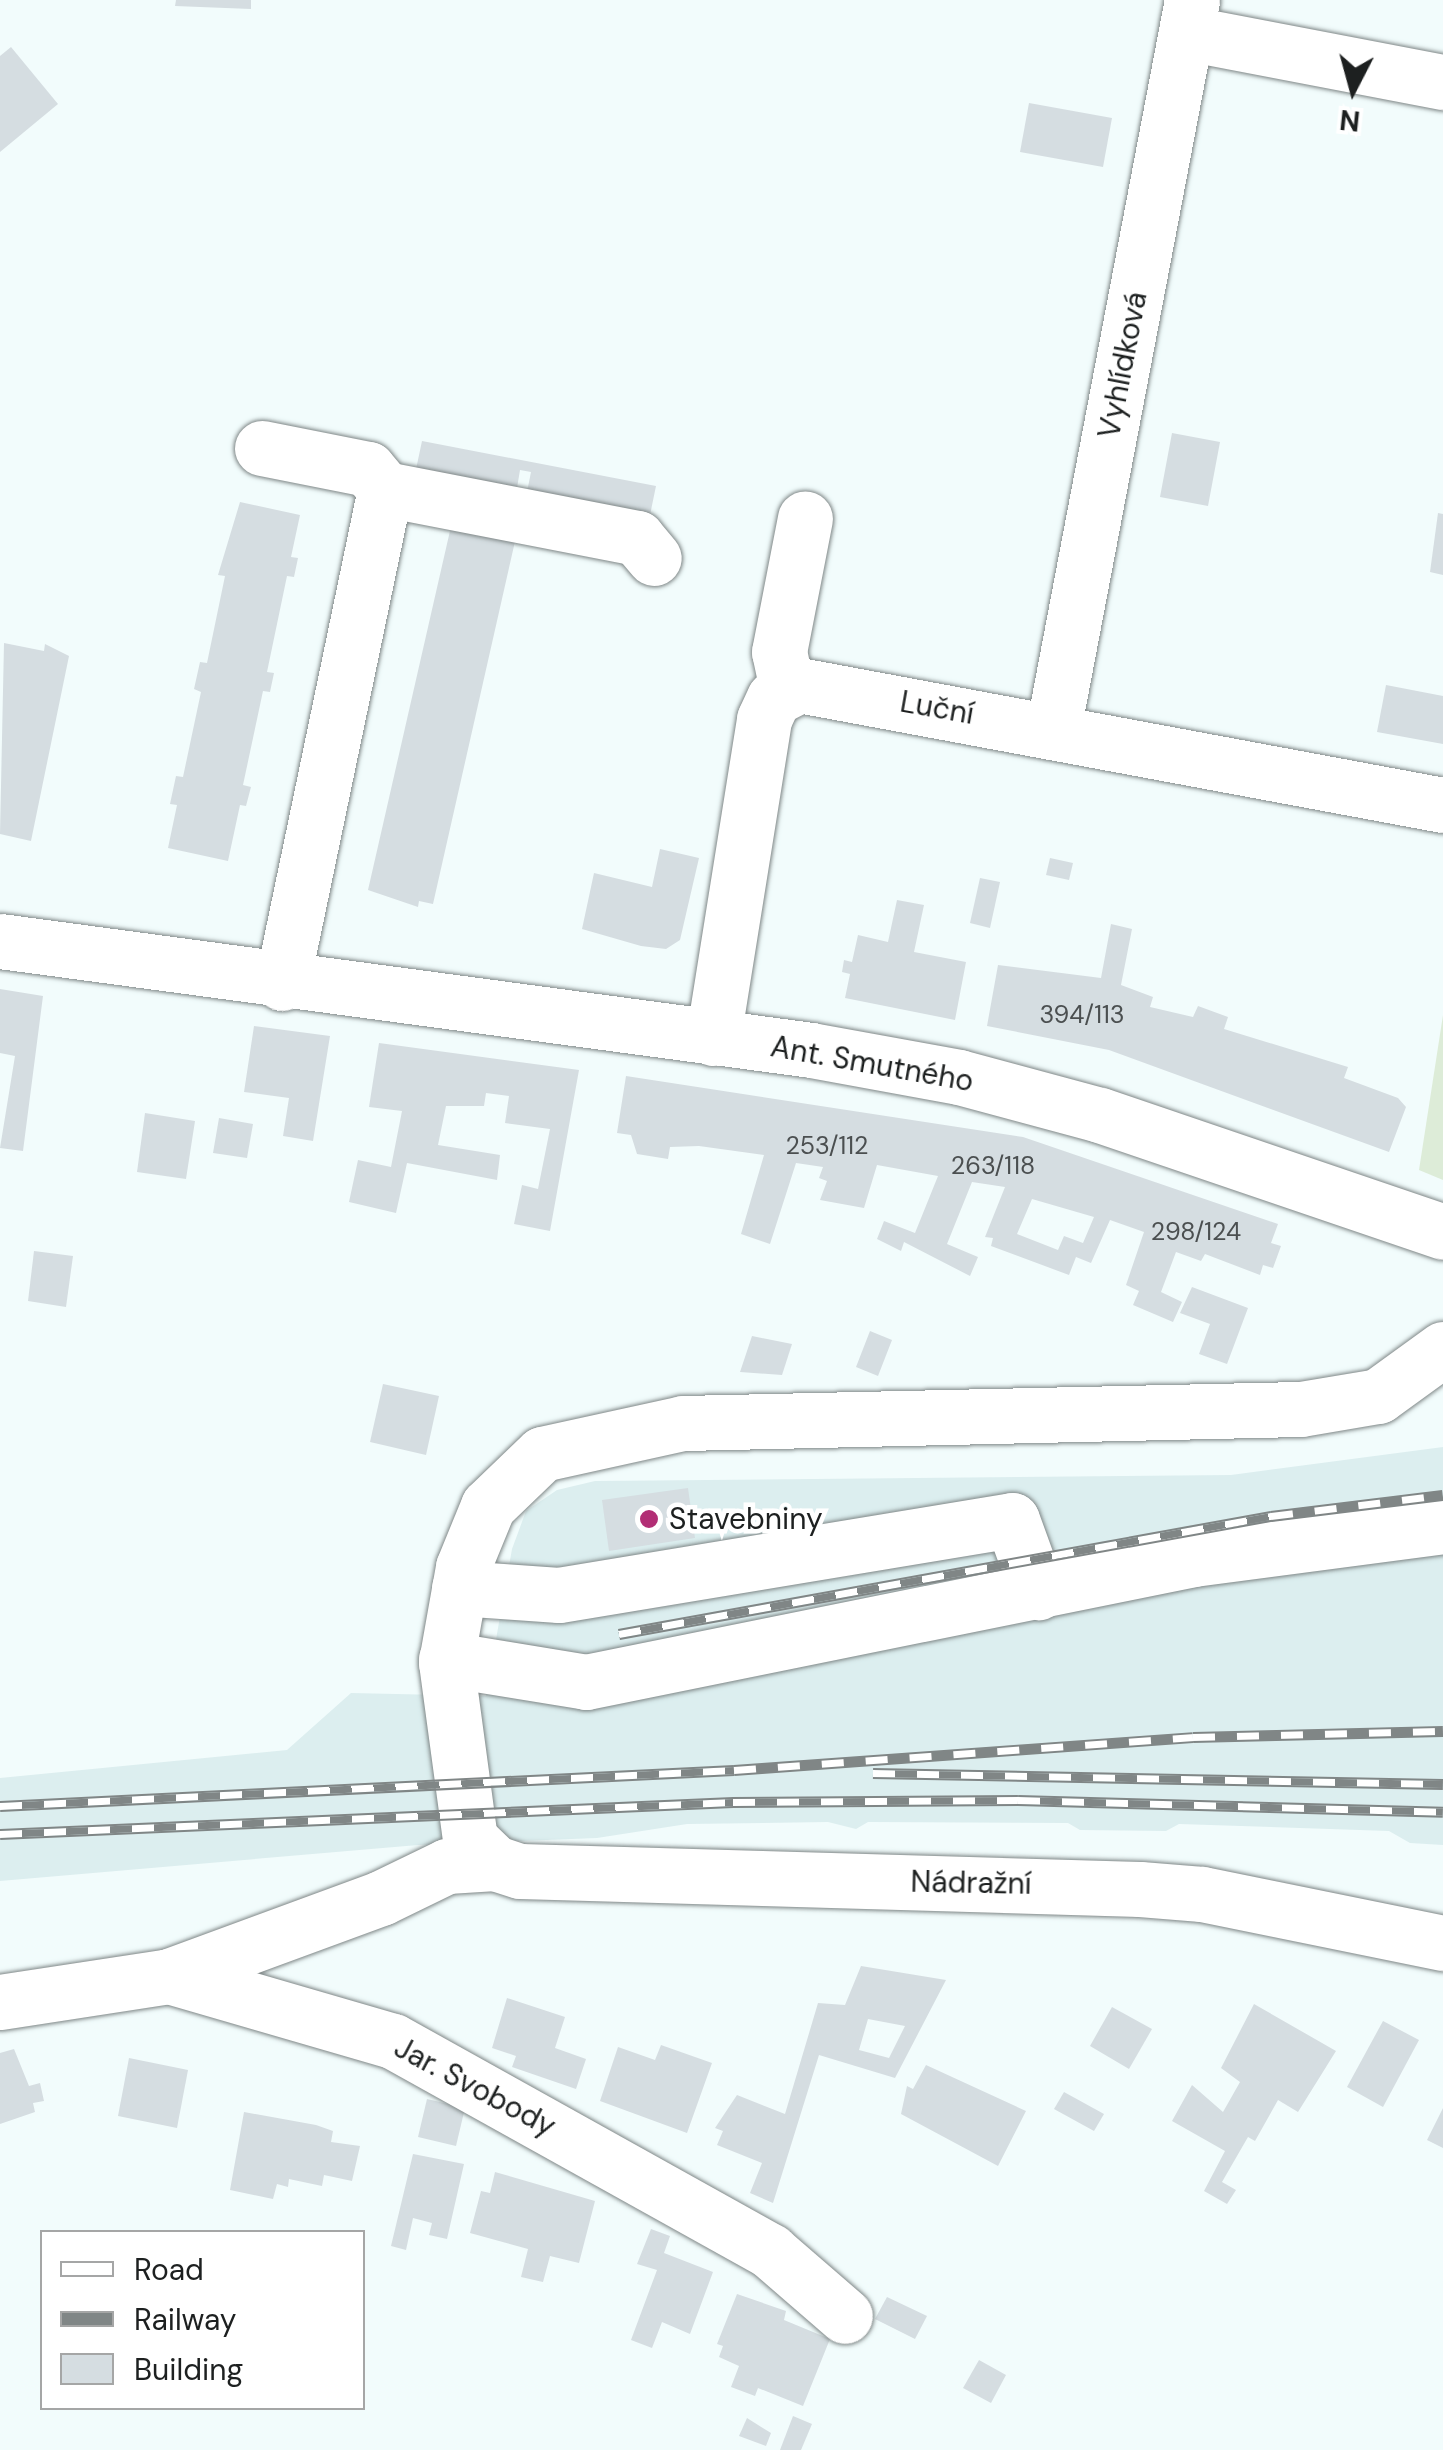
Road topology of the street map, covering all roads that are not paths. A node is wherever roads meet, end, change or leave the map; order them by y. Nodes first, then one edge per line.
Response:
1 (1189, 16) edge
2 (1443, 82) edge
3 (262, 448) dead end
4 (385, 490) junction
5 (804, 518) dead end
6 (654, 558) dead end
7 (788, 690) junction
8 (1053, 730) junction
9 (1443, 805) edge
10 (0, 941) edge
11 (282, 983) junction
12 (713, 1038) junction
13 (1443, 1232) edge
14 (1443, 1349) edge
15 (1443, 1526) edge
16 (458, 1588) junction
17 (1038, 1592) junction
18 (446, 1659) junction
19 (495, 1863) junction
20 (1443, 1943) edge
21 (169, 1976) junction
22 (0, 2002) edge
23 (845, 2316) dead end

1 - 2 street
1 - 8 street, Vyhlídková
3 - 4 street
4 - 6 street
4 - 11 street
5 - 7 street
7 - 8 street, Luční
7 - 12 street
8 - 9 street, Luční
10 - 11 street, Ant. Smutného
11 - 12 street, Ant. Smutného
12 - 13 street, Ant. Smutného
14 - 16 street
15 - 17 street
16 - 17 street
16 - 18 street
17 - 18 street
18 - 19 street
19 - 20 street, Nádražní
19 - 21 street, Nádražní
21 - 22 street, Jar. Svobody
21 - 23 street, Jar. Svobody

